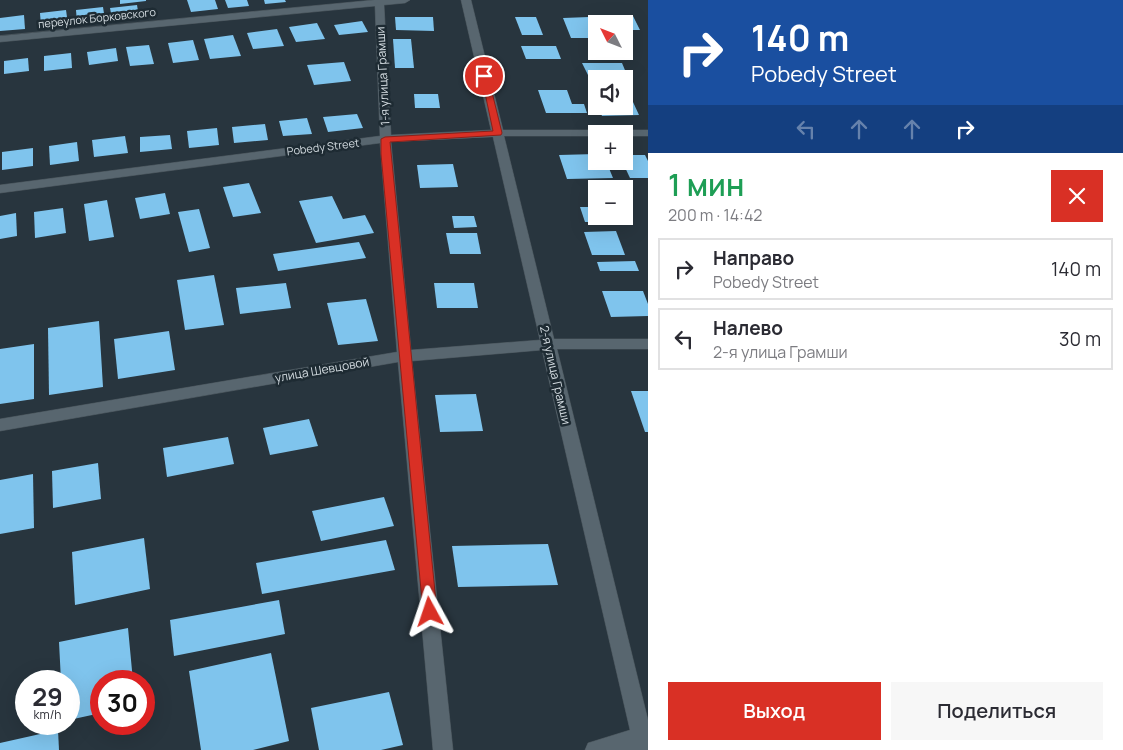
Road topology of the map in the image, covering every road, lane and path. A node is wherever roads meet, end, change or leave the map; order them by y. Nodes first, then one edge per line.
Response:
1 (405, 0) edge
2 (466, 0) edge
3 (379, 1) edge
4 (0, 39) edge
5 (498, 133) junction
6 (648, 133) edge
7 (385, 139) junction
8 (0, 189) edge
9 (548, 344) junction
10 (648, 344) edge
11 (405, 356) junction
12 (0, 425) edge
13 (645, 741) edge
14 (443, 750) edge
15 (595, 750) edge

1 - 3 street, переулок Борковского
2 - 5 street, 2-я улица Грамши
3 - 4 street, переулок Борковского
3 - 7 street, 1-я улица Грамши
5 - 6 street, Pobedy Street
5 - 7 street, Pobedy Street
5 - 9 street, 2-я улица Грамши
7 - 8 street, Pobedy Street
7 - 11 street, 1-я улица Грамши
9 - 10 street, улица Шевцовой
9 - 11 street, улица Шевцовой
9 - 13 street, 2-я улица Грамши
11 - 12 street, улица Шевцовой
11 - 14 street, 1-я улица Грамши
13 - 15 street

